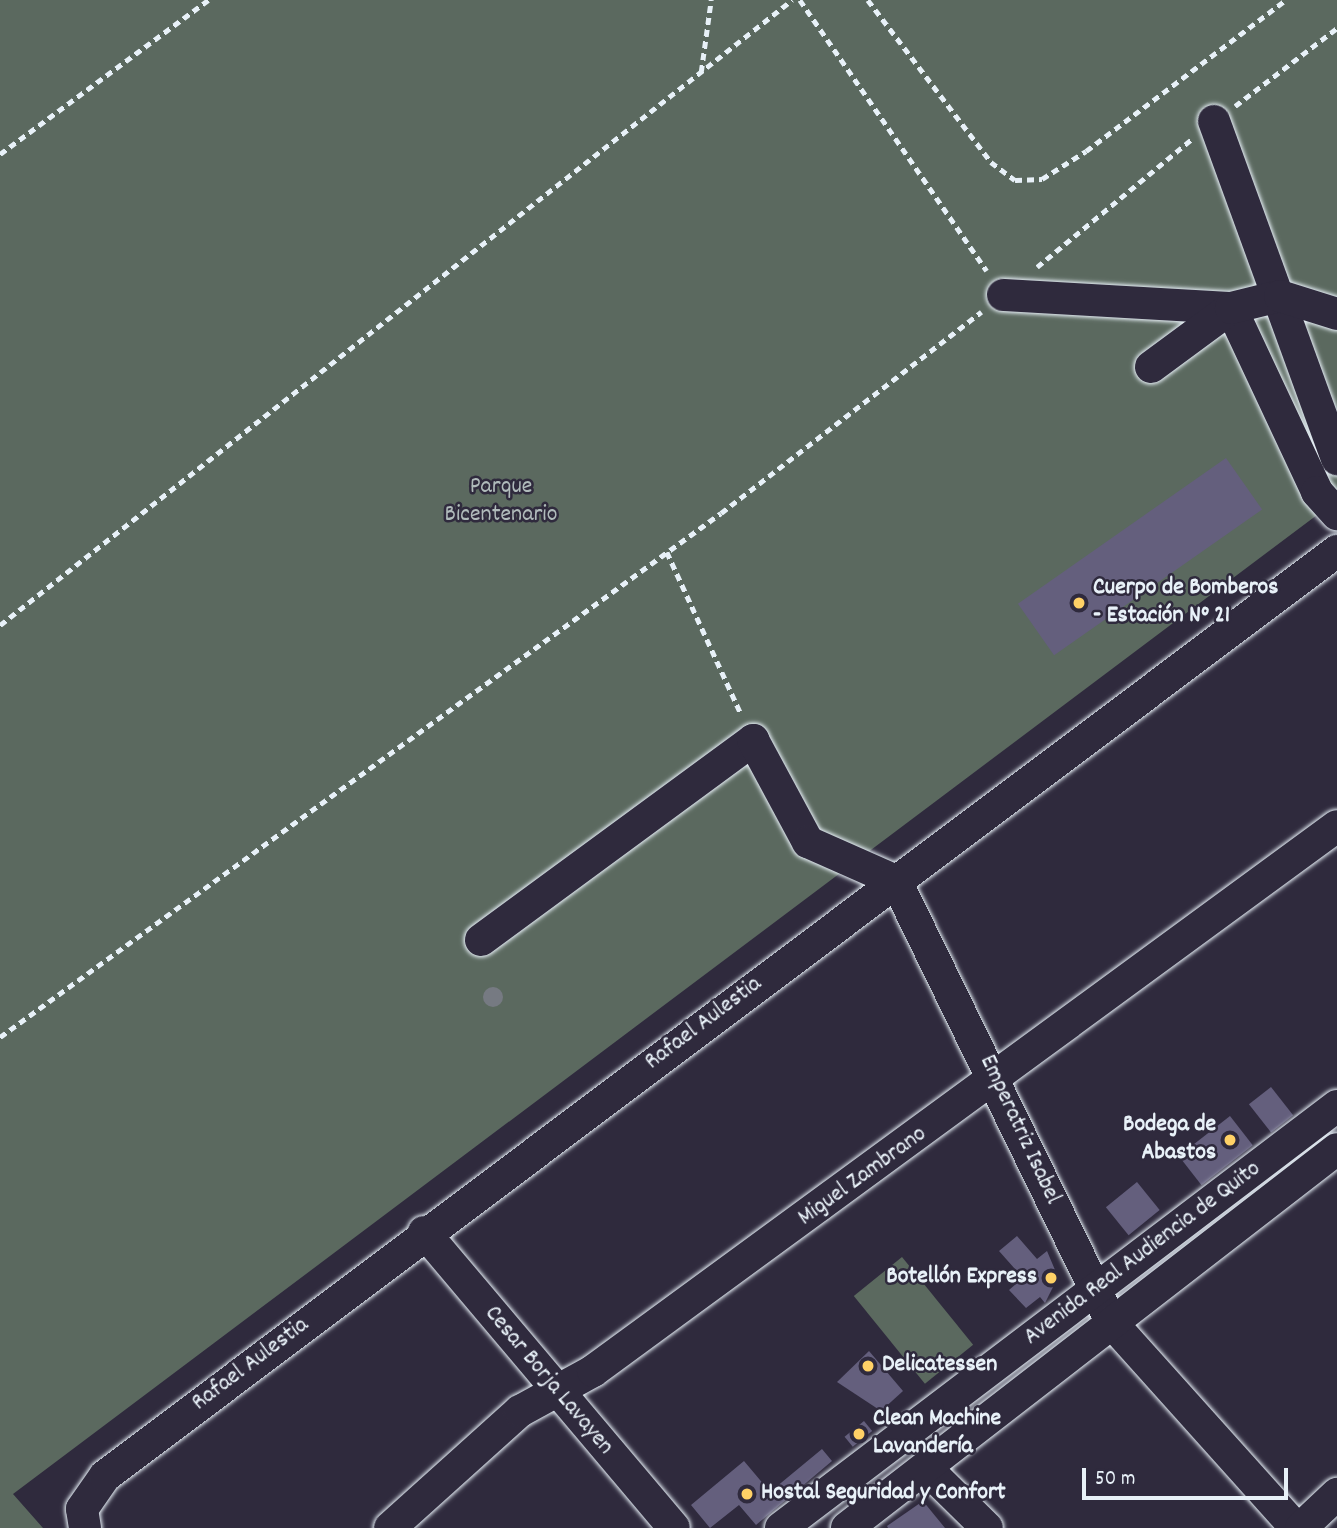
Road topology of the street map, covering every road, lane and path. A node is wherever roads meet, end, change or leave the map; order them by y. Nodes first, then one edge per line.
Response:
1 (208, 0) edge
2 (711, 0) edge
3 (792, 0) edge
4 (800, 0) edge
5 (868, 0) edge
6 (1286, 0) edge
7 (1337, 27) edge
8 (701, 72) junction
9 (1214, 121) junction
10 (0, 154) edge
11 (1003, 295) junction
12 (1280, 296) junction
13 (1231, 308) junction
14 (1337, 314) edge
15 (1151, 367) dead end
16 (1337, 459) edge
17 (1337, 514) edge
18 (1337, 551) edge
19 (667, 552) junction
20 (0, 625) edge
21 (753, 740) junction
22 (1337, 826) edge
23 (896, 881) junction
24 (481, 940) dead end
25 (0, 1037) edge
26 (998, 1080) junction
27 (1337, 1105) edge
28 (1337, 1149) edge
29 (424, 1232) junction
30 (1093, 1292) junction
31 (1112, 1323) junction
32 (553, 1391) junction
33 (927, 1469) junction
34 (1337, 1494) edge
35 (83, 1518) edge
36 (390, 1528) edge
37 (674, 1528) edge
38 (781, 1528) edge
39 (847, 1528) edge
40 (987, 1528) edge
41 (1298, 1528) edge

1 - 10 path
2 - 8 path
3 - 8 path
4 - 11 path
5 - 6 path
7 - 9 path
8 - 20 path
9 - 11 path
9 - 12 street
11 - 13 street
11 - 19 path
12 - 13 street
12 - 14 street
12 - 16 street
13 - 15 street
13 - 17 street
18 - 23 street, Rafael Aulestia
19 - 21 path
19 - 25 path
21 - 23 street
21 - 24 street
22 - 26 street, Miguel Zambrano
23 - 26 street, Emperatriz Isabel
23 - 29 street, Rafael Aulestia
26 - 30 street, Emperatriz Isabel
26 - 32 street, Miguel Zambrano
27 - 30 street, Avenida Real Audiencia de Quito
28 - 31 street, Avenida Real Audiencia de Quito
29 - 32 street, Cesar Borja Lavayen
29 - 35 street, Rafael Aulestia
30 - 31 street, Emperatriz Isabel
30 - 38 street, Avenida Real Audiencia de Quito
31 - 33 street, Avenida Real Audiencia de Quito
31 - 41 street, Emperatriz Isabel
32 - 36 street, Miguel Zambrano
32 - 37 street, Cesar Borja Lavayen
33 - 39 street, Avenida Real Audiencia de Quito
33 - 40 street
34 - 41 street

